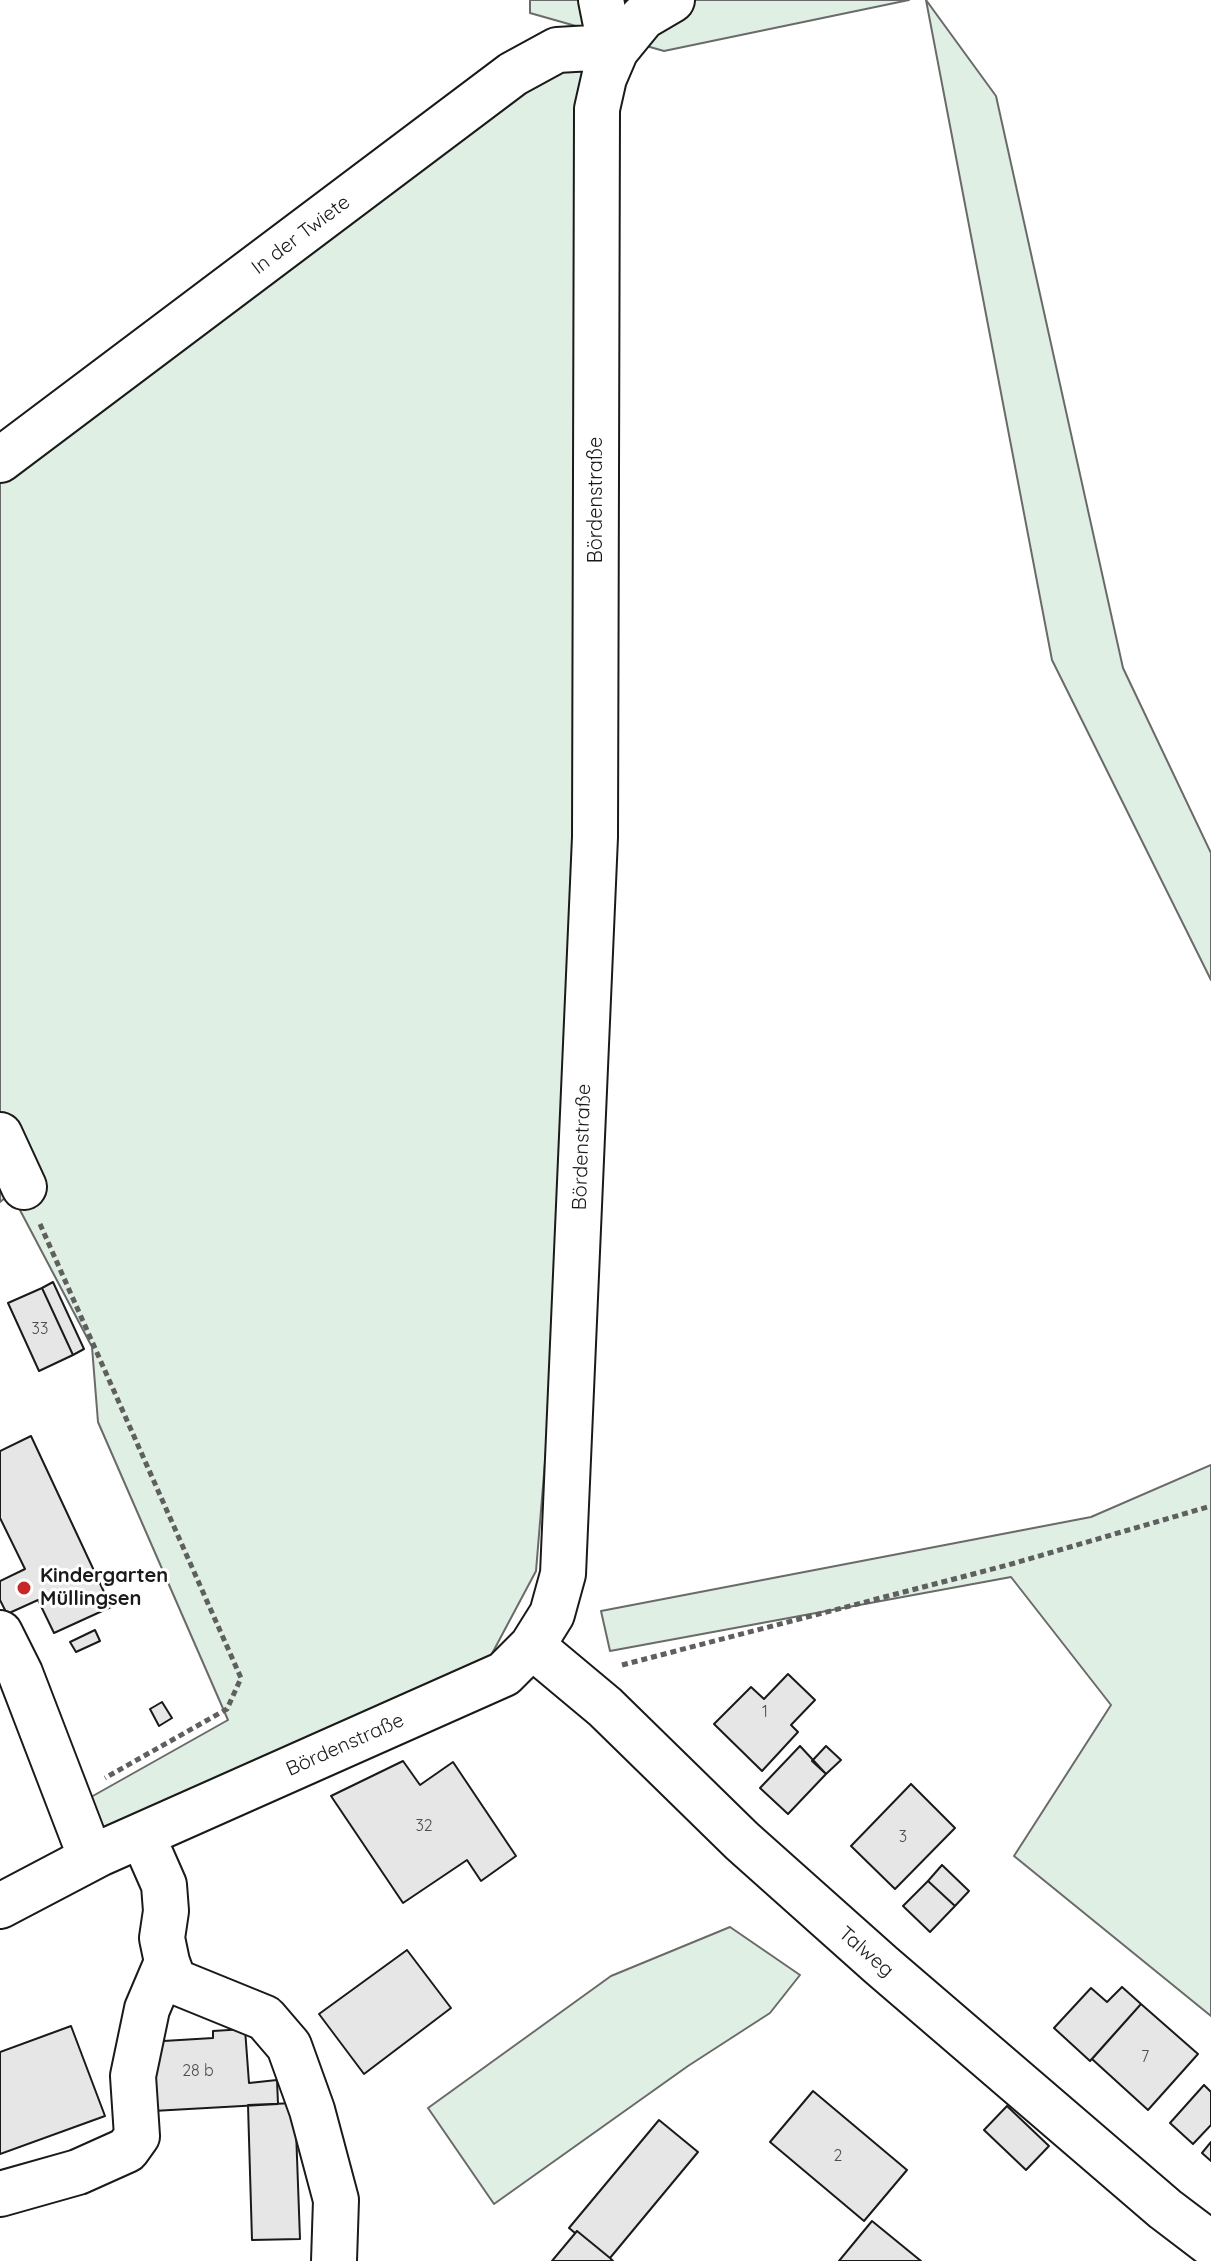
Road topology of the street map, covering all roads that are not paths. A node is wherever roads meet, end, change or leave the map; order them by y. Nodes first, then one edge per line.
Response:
1 (601, 0) edge
2 (672, 0) edge
3 (616, 50) junction
4 (0, 460) edge
5 (0, 1135) edge
6 (24, 1187) road end
7 (0, 1633) edge
8 (532, 1646) junction
9 (142, 1835) junction
10 (91, 1858) junction
11 (0, 1906) edge
12 (167, 1962) junction
13 (0, 2194) edge
14 (1211, 2244) edge
15 (334, 2261) edge

1 - 3 street
2 - 3 street, Bördenstraße
3 - 4 street, In der Twiete
3 - 8 street, Bördenstraße
5 - 6 street
7 - 10 street
8 - 9 street, Bördenstraße
8 - 14 street, Talweg
9 - 10 street, Bördenstraße
9 - 12 street
10 - 11 street, Bördenstraße
12 - 13 street
12 - 15 street

